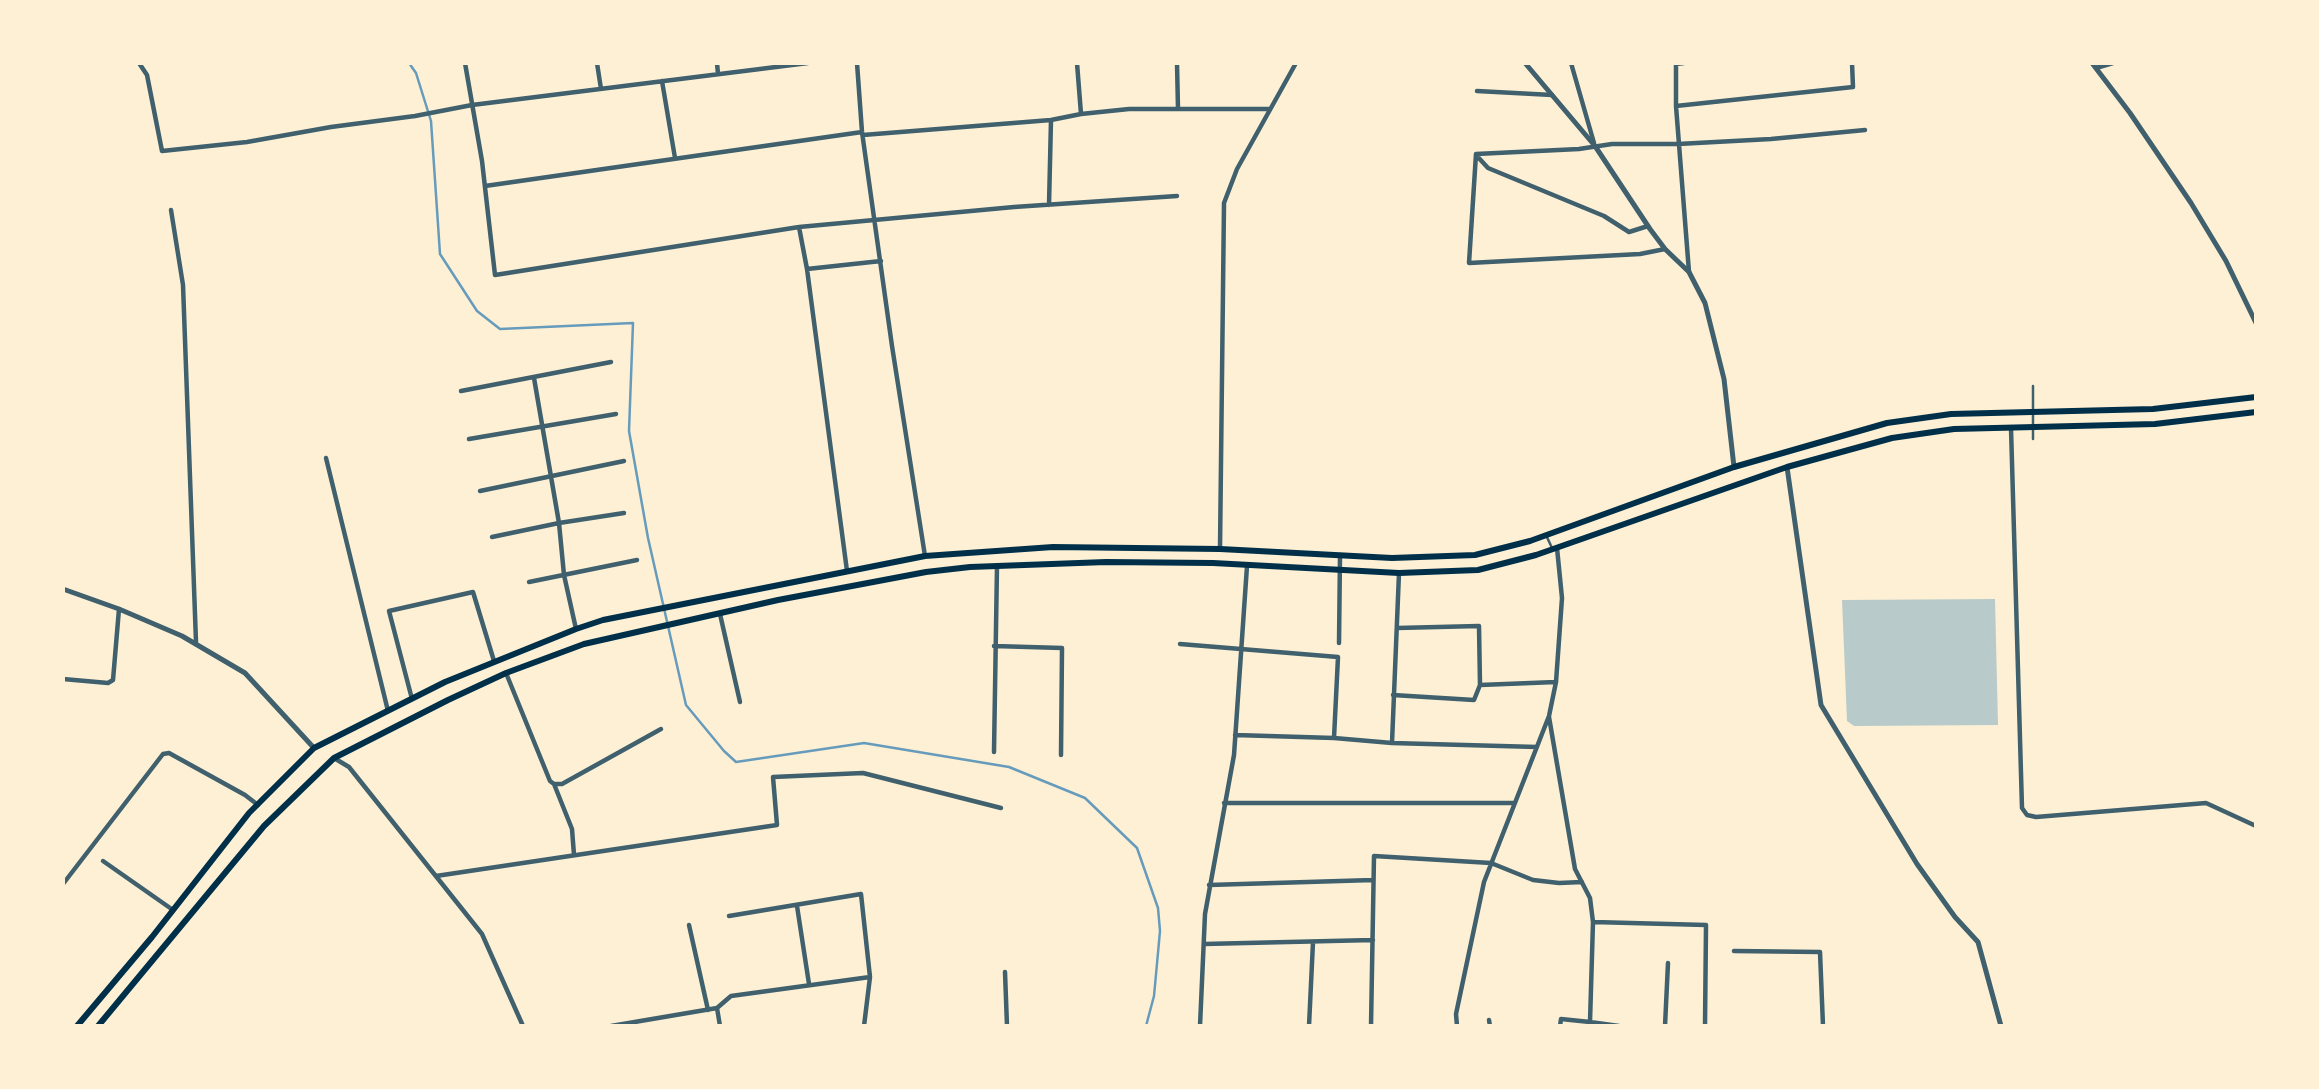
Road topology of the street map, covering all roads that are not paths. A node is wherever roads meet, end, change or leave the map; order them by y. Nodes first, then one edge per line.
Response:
1 (139, 63) edge
2 (465, 63) edge
3 (597, 63) edge
4 (717, 63) edge
5 (808, 63) edge
6 (858, 63) edge
7 (1077, 63) edge
8 (1177, 63) edge
9 (1296, 63) edge
10 (1525, 63) edge
11 (1572, 63) edge
12 (1676, 63) edge
13 (1684, 63) edge
14 (1852, 63) edge
15 (2113, 63) edge
16 (2094, 65) edge
17 (718, 74) junction
18 (662, 81) junction
19 (601, 89) junction
20 (1477, 91) dead end
21 (1552, 95) junction
22 (472, 105) junction
23 (1676, 106) junction
24 (1178, 109) junction
25 (1270, 109) junction
26 (1081, 114) junction
27 (1051, 120) junction
28 (1865, 130) dead end
29 (863, 133) junction
30 (1678, 144) junction
31 (1595, 146) junction
32 (1476, 154) junction
33 (675, 159) junction
34 (485, 186) junction
35 (1177, 196) dead end
36 (1049, 205) junction
37 (171, 210) dead end
38 (876, 221) junction
39 (1648, 226) junction
40 (800, 228) junction
41 (1665, 249) junction
42 (881, 261) junction
43 (807, 270) junction
44 (1689, 272) junction
45 (2256, 323) edge
46 (611, 362) dead end
47 (534, 378) junction
48 (2033, 386) dead end
49 (461, 391) dead end
50 (2256, 397) edge
51 (2256, 412) edge
52 (616, 414) dead end
53 (2011, 427) junction
54 (542, 428) junction
55 (469, 439) dead end
56 (2033, 439) dead end
57 (326, 458) dead end
58 (624, 461) dead end
59 (1734, 467) junction
60 (1787, 467) junction
61 (551, 477) junction
62 (481, 491) dead end
63 (624, 513) dead end
64 (559, 523) junction
65 (1546, 535) junction
66 (492, 537) dead end
67 (1555, 548) junction
68 (1220, 549) junction
69 (925, 555) junction
70 (1340, 555) junction
71 (1376, 557) junction
72 (636, 560) dead end
73 (996, 566) junction
74 (1247, 566) junction
75 (1342, 570) junction
76 (846, 571) junction
77 (1376, 572) junction
78 (1399, 573) junction
79 (564, 576) junction
80 (529, 582) dead end
81 (63, 589) edge
82 (119, 609) junction
83 (720, 614) junction
84 (1397, 628) junction
85 (576, 629) junction
86 (196, 642) junction
87 (1339, 643) dead end
88 (1180, 644) dead end
89 (994, 646) junction
90 (1240, 649) junction
91 (494, 662) junction
92 (506, 673) junction
93 (63, 679) edge
94 (1556, 682) junction
95 (1480, 685) junction
96 (1394, 695) junction
97 (412, 699) junction
98 (740, 702) dead end
99 (388, 712) junction
100 (1549, 716) junction
101 (661, 729) dead end
102 (1235, 735) junction
103 (1334, 738) junction
104 (1392, 743) junction
105 (1537, 747) junction
106 (313, 748) junction
107 (993, 752) dead end
108 (1061, 755) dead end
109 (334, 758) junction
110 (554, 784) junction
111 (1224, 803) junction
112 (1514, 803) junction
113 (258, 805) junction
114 (1001, 808) dead end
115 (2256, 826) edge
116 (574, 855) junction
117 (103, 861) dead end
118 (1491, 863) junction
119 (436, 876) junction
120 (1373, 880) junction
121 (1582, 882) junction
122 (63, 884) edge
123 (1209, 885) junction
124 (797, 906) junction
125 (173, 910) junction
126 (729, 916) dead end
127 (1593, 922) junction
128 (689, 925) dead end
129 (1373, 940) junction
130 (1313, 942) junction
131 (1204, 944) junction
132 (1734, 951) dead end
133 (1668, 963) dead end
134 (1005, 972) dead end
135 (870, 977) junction
136 (809, 984) junction
137 (717, 1008) junction
138 (708, 1010) junction
139 (1590, 1022) junction
140 (77, 1026) edge
141 (98, 1026) edge
142 (523, 1026) edge
143 (611, 1026) edge
144 (720, 1026) edge
145 (864, 1026) edge
146 (1007, 1026) edge
147 (1200, 1026) edge
148 (1309, 1026) edge
149 (1371, 1026) edge
150 (1457, 1026) edge
151 (1559, 1026) edge
152 (1619, 1026) edge
153 (1665, 1026) edge
154 (1705, 1026) edge
155 (1823, 1026) edge
156 (2001, 1026) edge

1 - 22 street
2 - 22 street
3 - 19 street
4 - 17 street
5 - 17 street
6 - 29 street
7 - 26 street
8 - 24 street
9 - 25 street
10 - 21 street
11 - 31 street
12 - 13 street
12 - 23 street
14 - 23 street
15 - 16 street
16 - 45 street
17 - 18 street
18 - 19 street
18 - 33 street
19 - 22 street
20 - 21 street
21 - 31 street
22 - 34 street
23 - 30 street
24 - 25 street
24 - 26 street
25 - 68 street
26 - 27 street
27 - 29 street
27 - 36 street
28 - 30 street
29 - 33 street
29 - 38 street
30 - 31 street
30 - 44 street
31 - 32 street
31 - 39 street
32 - 39 street
32 - 41 street
33 - 34 street
34 - 40 street
35 - 36 street
36 - 38 street
37 - 86 street
38 - 40 street
38 - 42 street
39 - 41 street
40 - 43 street
41 - 44 street
42 - 43 street
42 - 69 street
43 - 76 street
44 - 59 street
46 - 47 street
47 - 49 street
47 - 54 street
48 - 56 street
50 - 59 main road
51 - 53 main road
52 - 54 street
53 - 60 main road
53 - 115 street
54 - 55 street
54 - 61 street
57 - 99 street
58 - 61 street
59 - 65 main road
60 - 67 main road
60 - 156 street
61 - 62 street
61 - 64 street
63 - 64 street
64 - 66 street
64 - 79 street
65 - 67 street
65 - 71 main road
67 - 78 main road
67 - 94 street
68 - 69 main road
68 - 70 main road
69 - 76 main road
70 - 71 main road
70 - 75 street
71 - 77 main road
72 - 79 street
73 - 74 main road
73 - 83 main road
73 - 89 street
74 - 75 main road
74 - 90 street
75 - 77 main road
75 - 87 street
76 - 85 main road
77 - 78 main road
78 - 84 street
79 - 80 street
79 - 85 street
81 - 82 street
82 - 86 street
82 - 93 street
83 - 92 main road
83 - 98 street
84 - 95 street
84 - 96 street
85 - 91 main road
86 - 106 street
88 - 90 street
89 - 107 street
89 - 108 street
90 - 102 street
90 - 103 street
91 - 97 main road
91 - 97 street
92 - 109 main road
92 - 110 street
94 - 95 street
94 - 100 street
95 - 96 street
96 - 104 street
97 - 99 main road
99 - 106 main road
100 - 105 street
100 - 121 street
101 - 110 street
102 - 103 street
102 - 111 street
103 - 104 street
104 - 105 street
105 - 112 street
106 - 113 main road
109 - 119 street
109 - 141 main road
110 - 116 street
111 - 112 street
111 - 123 street
112 - 118 street
113 - 122 street
113 - 125 main road
114 - 116 street
116 - 119 street
117 - 125 street
118 - 120 street
118 - 121 street
118 - 150 street
119 - 142 street
120 - 123 street
120 - 129 street
121 - 127 street
123 - 131 street
124 - 126 street
124 - 135 street
124 - 136 street
125 - 140 main road
127 - 139 street
127 - 154 street
128 - 138 street
129 - 130 street
129 - 149 street
130 - 131 street
130 - 148 street
131 - 147 street
132 - 155 street
133 - 153 street
134 - 146 street
135 - 136 street
135 - 145 street
136 - 137 street
137 - 138 street
137 - 144 street
138 - 143 street
139 - 151 street
139 - 152 street

